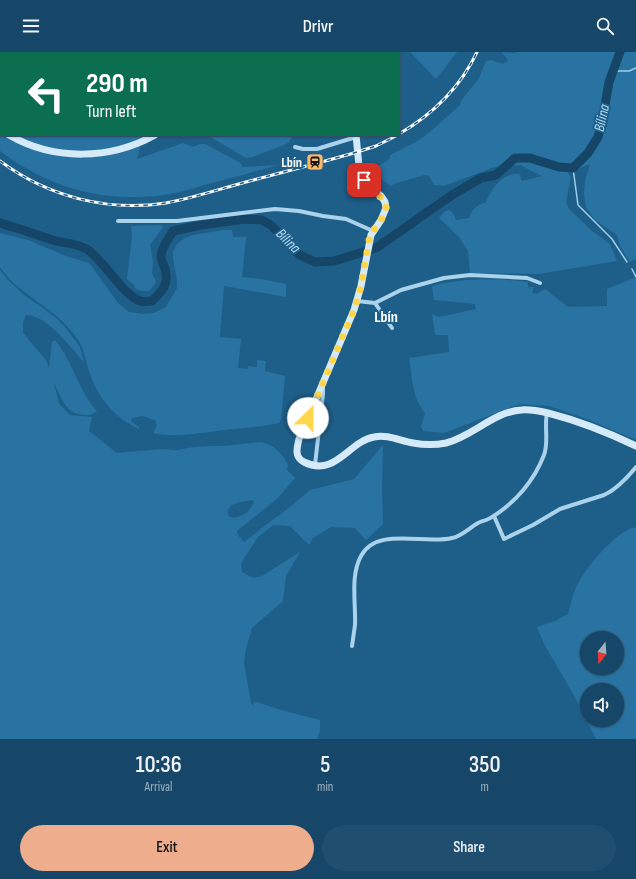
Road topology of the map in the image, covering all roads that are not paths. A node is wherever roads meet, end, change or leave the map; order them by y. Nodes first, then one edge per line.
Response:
1 (11, 136) edge
2 (154, 136) edge
3 (356, 136) edge
4 (295, 147) dead end
5 (118, 221) dead end
6 (373, 231) junction
7 (540, 283) dead end
8 (357, 301) junction
9 (375, 304) junction
10 (392, 328) dead end
11 (322, 384) junction
12 (546, 413) junction
13 (636, 446) edge
14 (315, 465) junction
15 (636, 467) edge
16 (494, 516) junction
17 (352, 646) dead end

1 - 2 street
3 - 4 street
3 - 6 street
5 - 6 street
6 - 8 street
7 - 9 street
8 - 9 street
8 - 11 street
9 - 10 street
11 - 14 street
11 - 14 street
12 - 13 street
12 - 14 street
12 - 16 street
15 - 16 street
16 - 17 street

